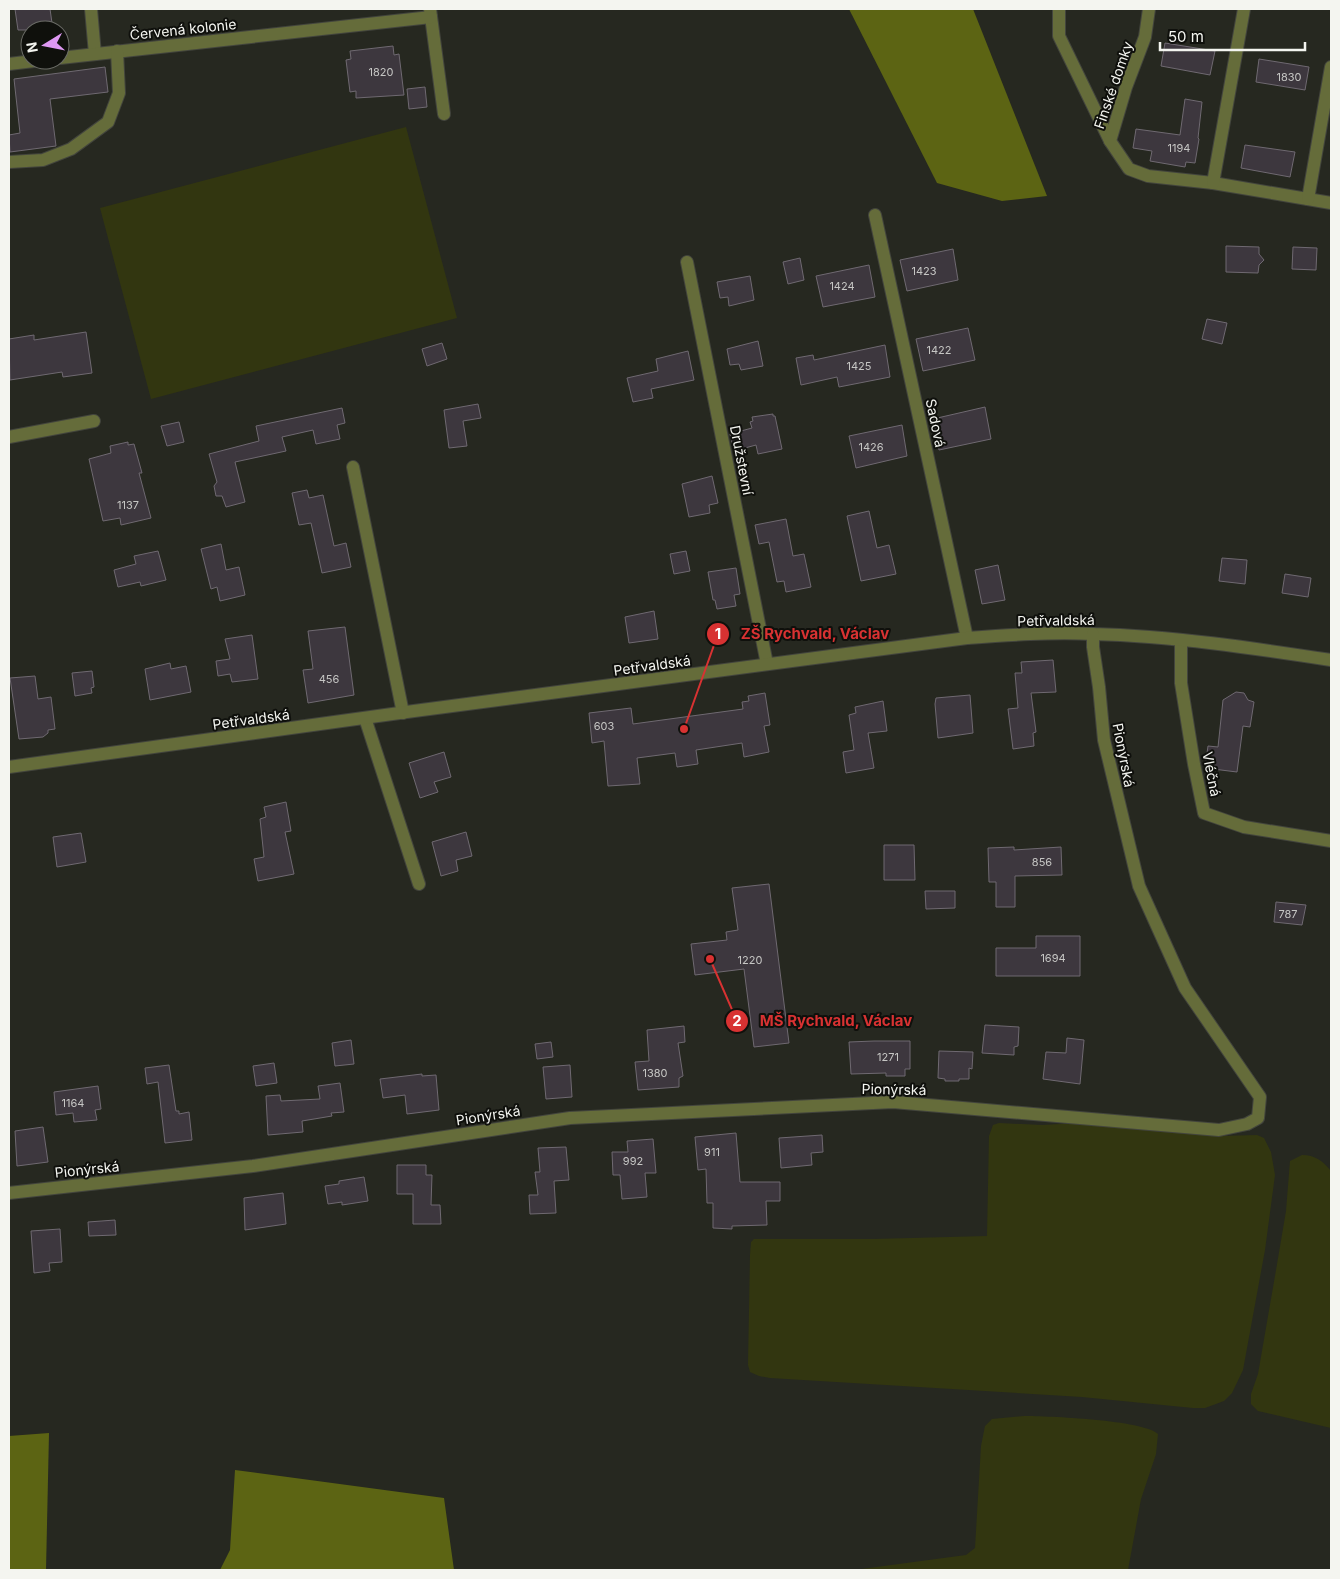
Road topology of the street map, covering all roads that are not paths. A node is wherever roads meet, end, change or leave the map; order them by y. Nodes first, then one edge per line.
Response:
1 (91, 9) edge
2 (1058, 9) edge
3 (1149, 9) edge
4 (1244, 9) edge
5 (430, 13) edge
6 (117, 51) junction
7 (96, 54) junction
8 (70, 57) edge
9 (1331, 67) edge
10 (444, 114) dead end
11 (1110, 141) junction
12 (9, 162) edge
13 (1213, 184) junction
14 (1308, 199) junction
15 (1331, 203) edge
16 (875, 214) dead end
17 (686, 262) dead end
18 (94, 421) dead end
19 (9, 437) edge
20 (354, 467) dead end
21 (1093, 634) junction
22 (967, 638) junction
23 (1181, 640) junction
24 (1331, 660) edge
25 (767, 664) junction
26 (403, 713) junction
27 (365, 718) junction
28 (9, 767) edge
29 (1331, 841) edge
30 (419, 884) dead end
31 (9, 1193) edge

1 - 7 street
2 - 11 street
3 - 11 street, Finské domky
4 - 13 street
5 - 6 street, Červená kolonie
5 - 10 street, Červená kolonie
6 - 7 street, Červená kolonie
6 - 12 street, Červená kolonie
7 - 8 street, Červená kolonie
9 - 14 street
11 - 13 street, Finské domky
13 - 14 street, Finské domky
14 - 15 street, Finské domky
16 - 22 street, Sadová
17 - 25 street, Družstevní
18 - 19 street
20 - 26 street
21 - 22 street, Petřvaldská
21 - 23 street, Petřvaldská
21 - 31 street, Pionýrská
22 - 25 street, Petřvaldská
23 - 24 street, Petřvaldská
23 - 29 street, Vléčná
25 - 26 street, Petřvaldská
26 - 27 street, Petřvaldská
27 - 28 street, Petřvaldská
27 - 30 street

